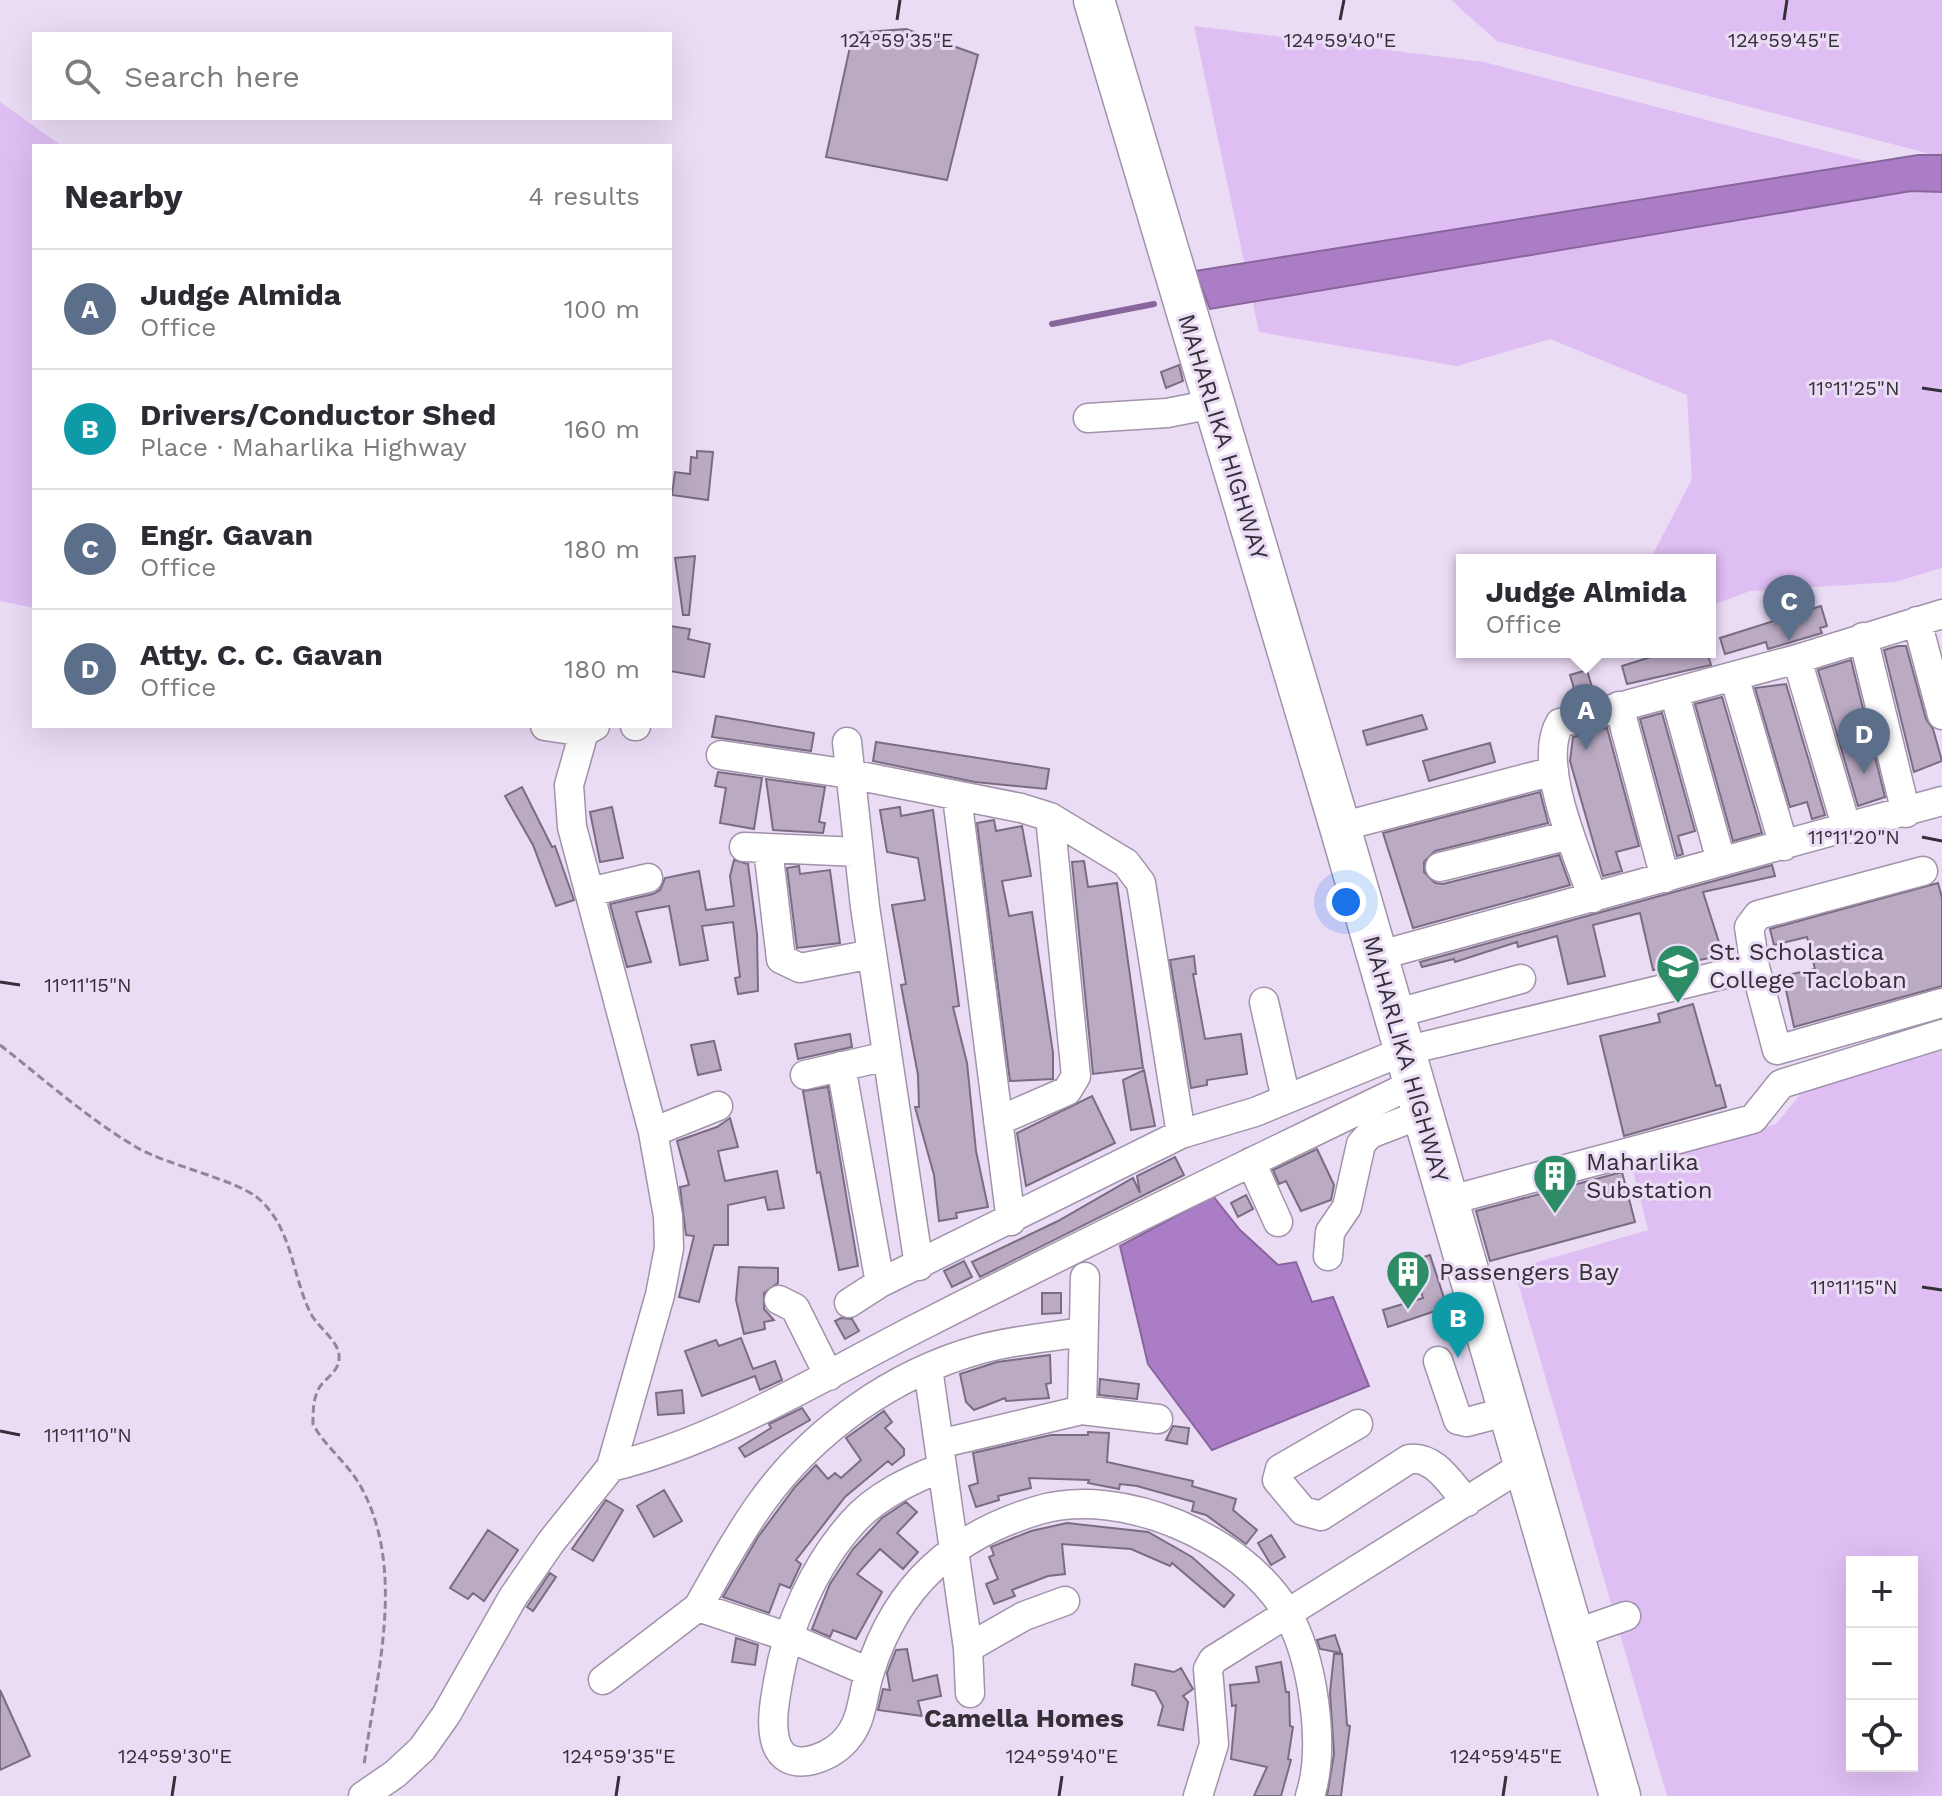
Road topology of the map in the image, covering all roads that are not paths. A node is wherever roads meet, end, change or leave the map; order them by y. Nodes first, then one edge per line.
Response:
1 (1094, 0) edge
2 (1213, 404) junction
3 (1088, 418) dead end
4 (1929, 617) edge
5 (1863, 637) junction
6 (1797, 659) junction
7 (1734, 676) junction
8 (1674, 692) junction
9 (1619, 706) junction
10 (1942, 715) edge
11 (589, 729) edge
12 (847, 742) dead end
13 (721, 755) dead end
14 (1554, 771) junction
15 (850, 774) junction
16 (957, 797) junction
17 (1942, 801) edge
18 (1906, 813) junction
19 (1050, 817) junction
20 (1340, 827) junction
21 (1847, 829) junction
22 (1570, 835) junction
23 (1784, 846) junction
24 (859, 852) junction
25 (1721, 861) junction
26 (1440, 867) dead end
27 (1923, 871) dead end
28 (648, 878) dead end
29 (1665, 878) junction
30 (589, 892) junction
31 (1593, 898) junction
32 (872, 954) junction
33 (1377, 956) junction
34 (1755, 967) junction
35 (1521, 979) dead end
36 (1264, 1002) dead end
37 (1942, 1003) edge
38 (1942, 1034) edge
39 (887, 1056) junction
40 (841, 1066) junction
41 (1408, 1066) junction
42 (805, 1075) dead end
43 (1286, 1099) junction
44 (718, 1106) dead end
45 (650, 1120) junction
46 (998, 1121) junction
47 (1181, 1134) junction
48 (1251, 1162) junction
49 (1447, 1201) junction
50 (1011, 1221) junction
51 (1278, 1222) dead end
52 (1328, 1256) dead end
53 (919, 1266) junction
54 (1085, 1277) dead end
55 (880, 1283) junction
56 (779, 1300) dead end
57 (849, 1303) dead end
58 (1083, 1332) junction
59 (1438, 1361) dead end
60 (928, 1368) junction
61 (829, 1376) junction
62 (1082, 1410) junction
63 (1509, 1411) junction
64 (1158, 1419) dead end
65 (1358, 1424) dead end
66 (940, 1456) junction
67 (1524, 1465) junction
68 (611, 1467) junction
69 (1467, 1502) junction
70 (954, 1547) junction
71 (1065, 1601) dead end
72 (698, 1607) junction
73 (1286, 1611) junction
74 (1626, 1616) dead end
75 (1574, 1634) junction
76 (788, 1637) junction
77 (968, 1648) junction
78 (869, 1672) junction
79 (603, 1680) dead end
80 (970, 1693) dead end
81 (366, 1794) edge
82 (1198, 1796) edge
83 (1310, 1796) edge
84 (1620, 1796) edge

1 - 2 highway, MAHARLIKA HIGHWAY
2 - 3 street
2 - 20 highway, MAHARLIKA HIGHWAY
4 - 5 street
4 - 10 street
5 - 6 street
5 - 18 street
6 - 7 street
6 - 21 street
7 - 8 street
7 - 23 street
8 - 9 street
8 - 25 street
9 - 14 street
9 - 29 street
11 - 30 street
12 - 15 street
13 - 15 street
14 - 20 street
14 - 22 street
15 - 16 street
15 - 24 street
16 - 19 street
16 - 46 street
17 - 18 street
18 - 21 street
19 - 46 street
19 - 47 street
20 - 33 highway, MAHARLIKA HIGHWAY
21 - 23 street
22 - 26 street
22 - 31 street
23 - 25 street
24 - 32 street
24 - 32 street
25 - 29 street
27 - 34 street
28 - 30 street
29 - 31 street
30 - 45 street
31 - 33 street
32 - 39 street
33 - 41 highway, MAHARLIKA HIGHWAY
34 - 37 street
34 - 41 street
35 - 41 street
36 - 43 street
38 - 49 street
39 - 40 street
39 - 53 street
40 - 42 street
40 - 55 street
41 - 43 street
41 - 48 street
41 - 49 highway, MAHARLIKA HIGHWAY
41 - 52 street
43 - 47 street
44 - 45 street
45 - 68 street
46 - 50 street
47 - 50 street
48 - 51 street
48 - 61 street
49 - 63 highway, MAHARLIKA HIGHWAY
50 - 53 street
53 - 55 street
54 - 58 street
55 - 57 street
56 - 61 street
58 - 60 street
58 - 62 street
59 - 63 street
60 - 66 street
60 - 72 street
61 - 68 street
62 - 64 street
62 - 66 street
63 - 67 highway, MAHARLIKA HIGHWAY
65 - 69 street
66 - 70 street
66 - 76 street
67 - 69 street
67 - 75 highway, MAHARLIKA HIGHWAY
68 - 81 street
69 - 73 street
70 - 73 street
70 - 77 street
70 - 78 street
71 - 77 street
72 - 76 street
72 - 79 street
73 - 82 street
73 - 83 street
74 - 75 street
75 - 84 highway, MAHARLIKA HIGHWAY
76 - 78 street
76 - 78 street
77 - 80 street

